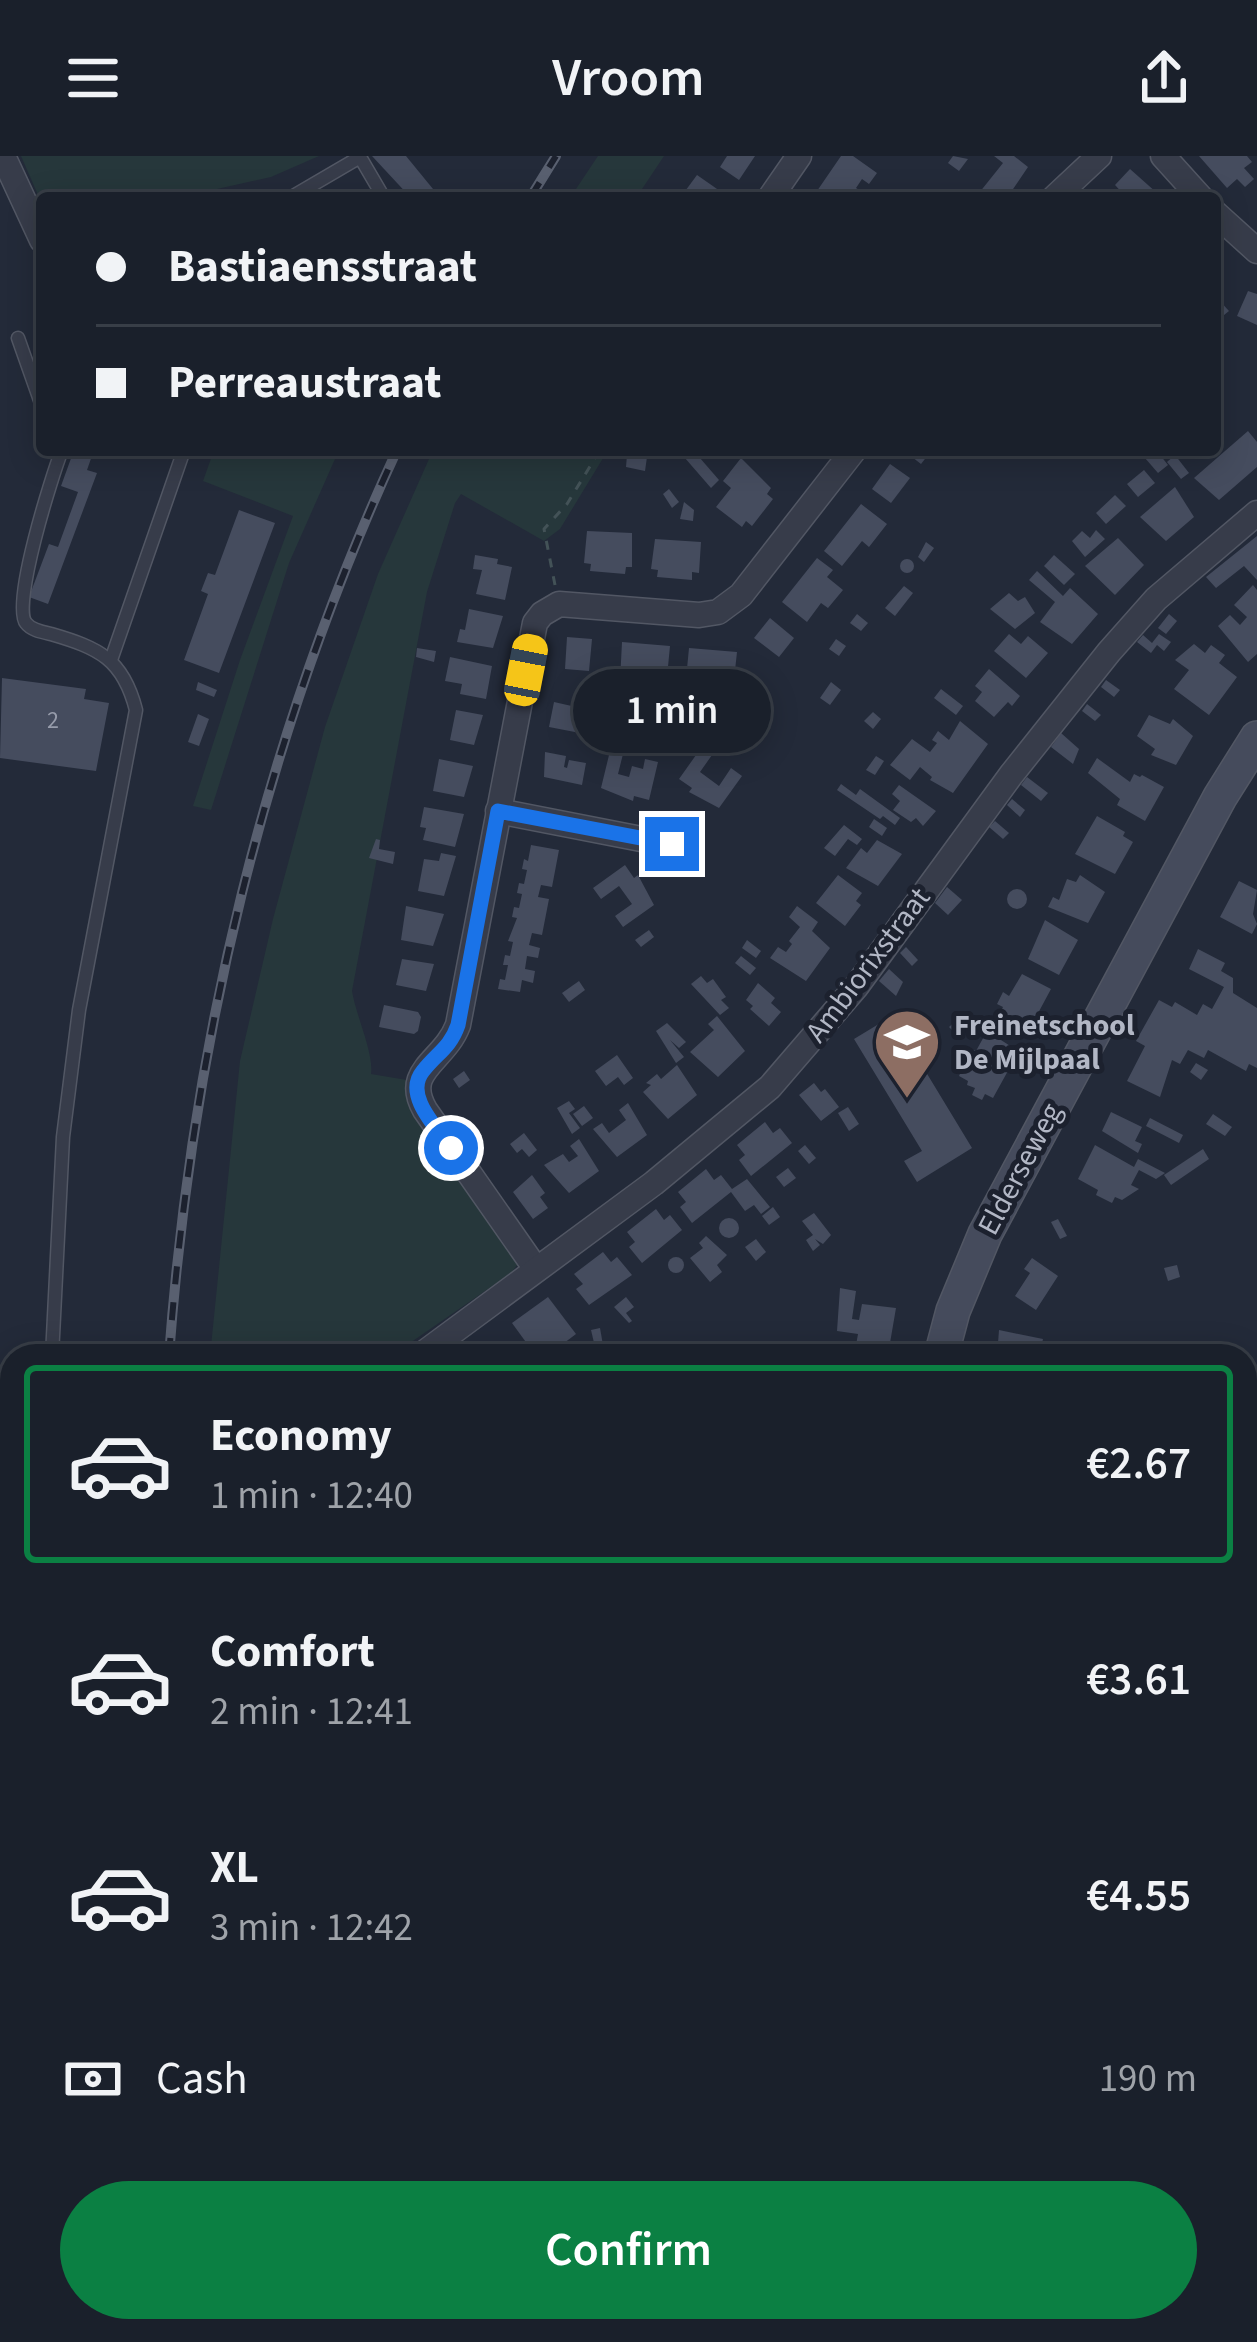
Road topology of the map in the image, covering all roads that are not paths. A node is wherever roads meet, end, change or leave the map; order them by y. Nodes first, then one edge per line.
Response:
1 (3, 156) edge
2 (799, 156) edge
3 (1099, 156) edge
4 (1162, 156) edge
5 (300, 192) edge
6 (380, 192) edge
7 (774, 192) edge
8 (1060, 192) edge
9 (1195, 192) edge
10 (1221, 218) edge
11 (36, 227) edge
12 (1257, 251) edge
13 (18, 338) dead end
14 (36, 389) edge
15 (59, 456) edge
16 (182, 456) edge
17 (849, 456) edge
18 (1257, 513) edge
19 (112, 660) junction
20 (1257, 738) edge
21 (498, 811) junction
22 (672, 844) dead end
23 (536, 1269) junction
24 (53, 1344) edge
25 (436, 1344) edge
26 (944, 1344) edge
27 (0, 1856) edge
28 (0, 1865) edge

1 - 11 street
2 - 7 street
3 - 8 street
4 - 9 street
5 - 6 lane
10 - 12 street
13 - 14 lane
15 - 19 lane
16 - 19 lane
17 - 21 street
18 - 23 street, Ambiorixstraat
19 - 24 lane
20 - 26 main road, Elderseweg
21 - 22 street
21 - 23 street
23 - 25 street, Ambiorixstraat
27 - 28 street

